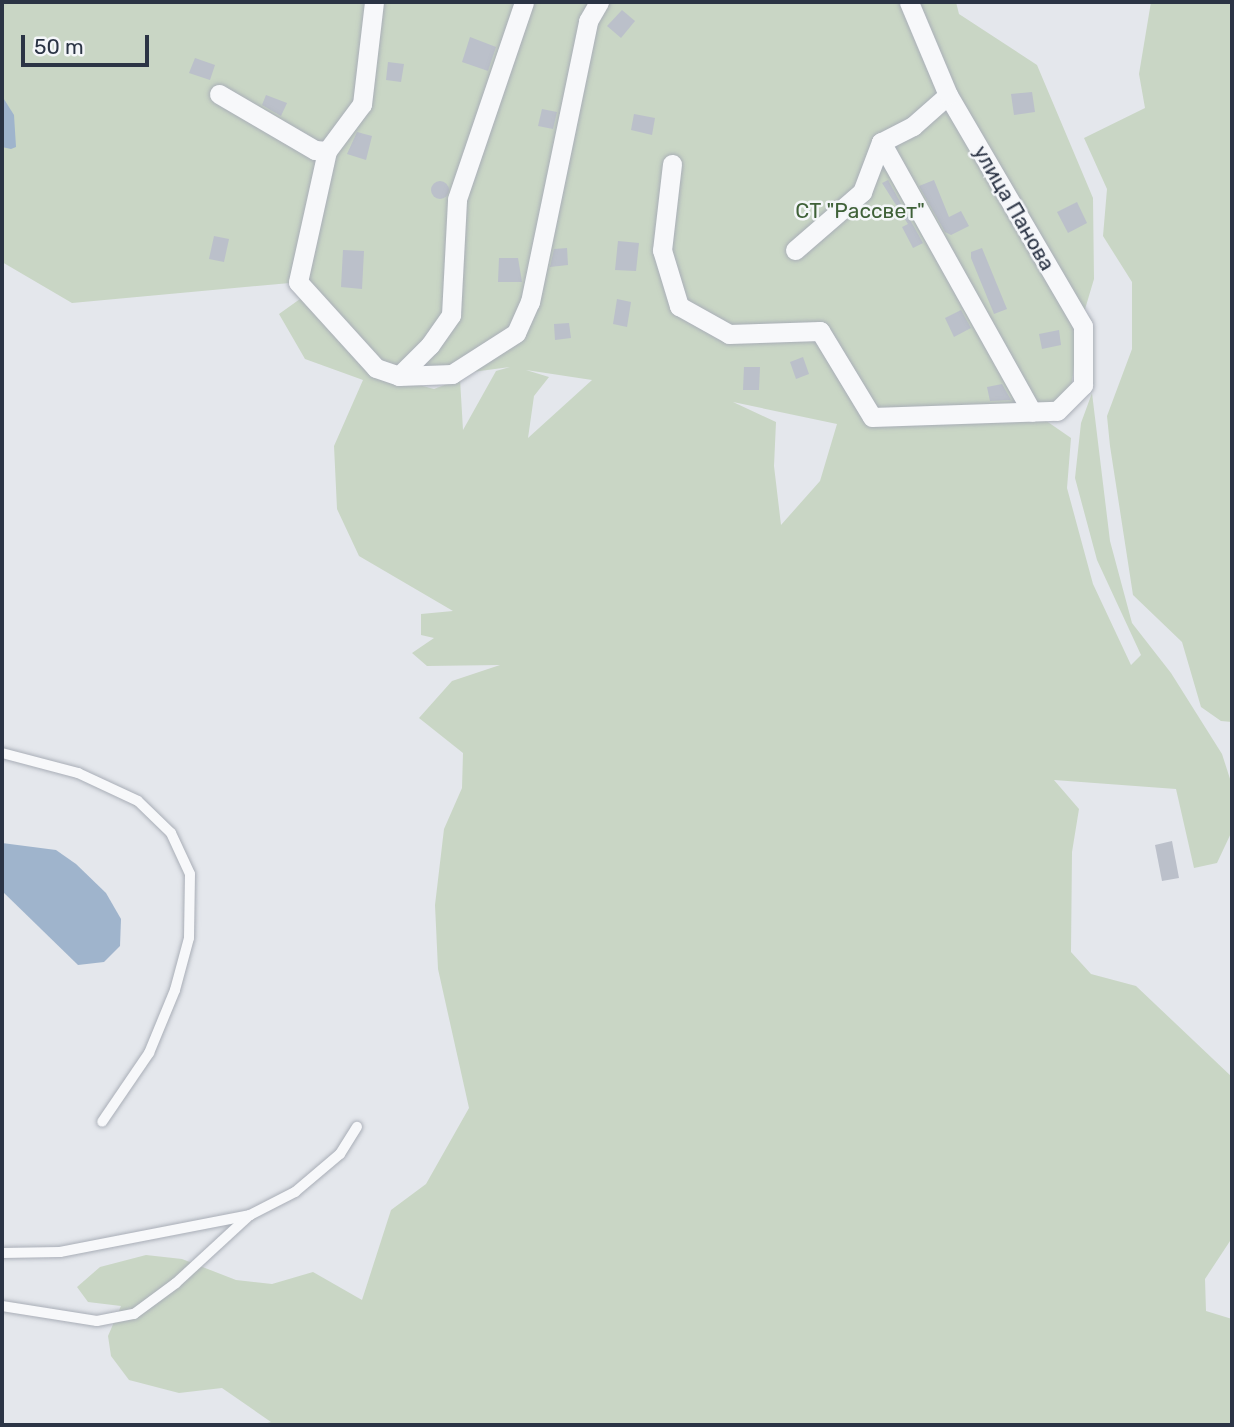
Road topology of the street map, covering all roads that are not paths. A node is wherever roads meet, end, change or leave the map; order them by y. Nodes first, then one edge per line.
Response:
1 (374, 2) edge
2 (524, 2) edge
3 (599, 2) edge
4 (909, 2) edge
5 (219, 94) dead end
6 (948, 95) junction
7 (881, 142) junction
8 (327, 151) junction
9 (672, 164) dead end
10 (795, 250) dead end
11 (399, 376) junction
12 (1032, 412) junction
13 (2, 753) edge
14 (102, 1122) dead end
15 (357, 1127) dead end
16 (250, 1215) junction
17 (2, 1253) edge
18 (2, 1306) edge

1 - 8 street
2 - 11 street
3 - 11 street
4 - 6 street, улица Панова
5 - 8 street
6 - 7 street
6 - 12 street, улица Панова
7 - 10 street
7 - 12 street
8 - 11 street
9 - 12 street
13 - 14 lane
15 - 16 lane
16 - 17 lane
16 - 18 lane

